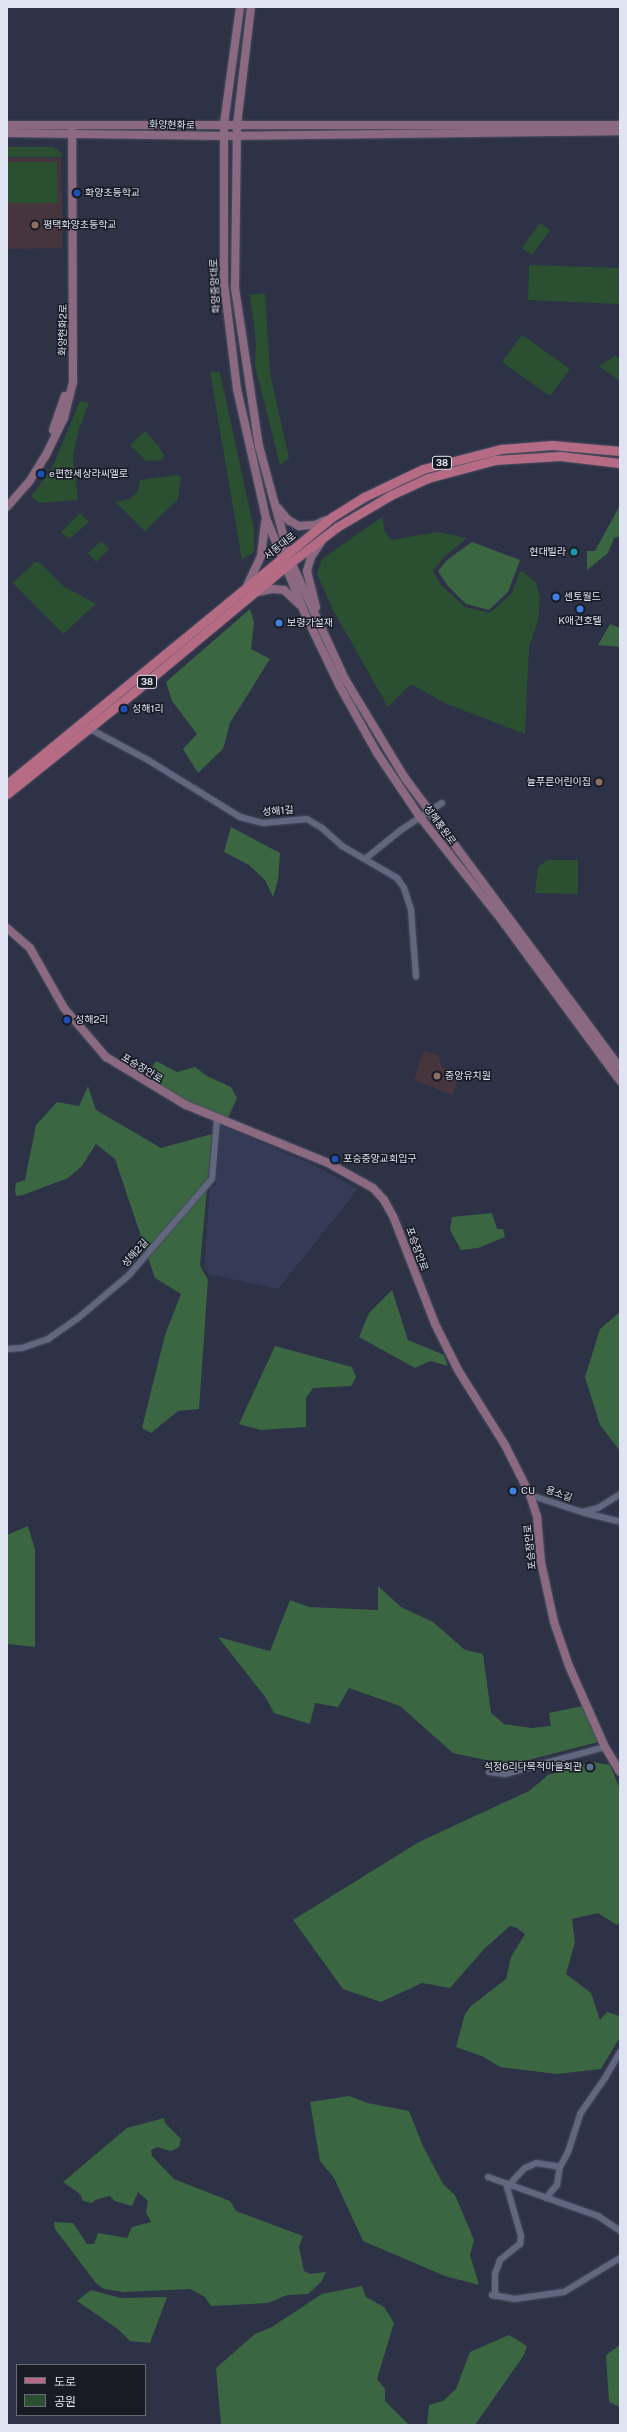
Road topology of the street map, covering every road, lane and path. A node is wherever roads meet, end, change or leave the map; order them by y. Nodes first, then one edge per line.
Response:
1 (240, 7) edge
2 (251, 7) edge
3 (224, 124) junction
4 (237, 124) junction
5 (7, 125) edge
6 (620, 125) edge
7 (69, 126) junction
8 (336, 130) junction
9 (620, 132) edge
10 (7, 133) edge
11 (70, 134) junction
12 (224, 136) junction
13 (236, 136) junction
14 (620, 451) edge
15 (620, 463) edge
16 (7, 500) edge
17 (276, 505) junction
18 (7, 507) edge
19 (332, 517) junction
20 (266, 518) junction
21 (326, 536) junction
22 (286, 560) junction
23 (249, 590) junction
24 (304, 609) junction
25 (326, 638) junction
26 (90, 729) junction
27 (7, 784) edge
28 (7, 794) edge
29 (442, 803) dead end
30 (429, 813) junction
31 (420, 817) junction
32 (365, 859) junction
33 (7, 928) edge
34 (416, 976) dead end
35 (620, 1067) edge
36 (620, 1080) edge
37 (217, 1119) junction
38 (7, 1349) edge
39 (620, 1494) edge
40 (530, 1495) junction
41 (582, 1512) junction
42 (620, 1522) edge
43 (605, 1747) junction
44 (489, 1772) dead end
45 (620, 1772) edge
46 (620, 2052) edge
47 (560, 2168) junction
48 (488, 2176) dead end
49 (508, 2184) junction
50 (546, 2198) junction
51 (620, 2231) edge
52 (620, 2258) edge

1 - 3 street, 화양중앙대로
2 - 4 street, 화양중앙대로
3 - 4 street
3 - 7 street
3 - 12 street, 화양중앙대로
4 - 8 street
4 - 13 street, 화양중앙대로
5 - 7 street
6 - 8 street
7 - 11 street
8 - 9 street
8 - 13 street, 화양현화로
10 - 11 street, 화양현화로
11 - 12 street, 화양현화로
11 - 16 street, 화양현화2로
11 - 18 street, 화양현화2로
12 - 13 street, 화양현화로
12 - 20 street, 화양중앙대로
13 - 17 street, 화양중앙대로
14 - 19 main road, 서동대로 / 38
15 - 21 main road, 서동대로 / 38
17 - 19 street
17 - 22 street, 화양중앙대로
19 - 22 main road, 서동대로 / 38
20 - 22 street, 화양중앙대로
20 - 23 street
21 - 22 main road, 서동대로 / 38
21 - 25 street
22 - 23 main road, 서동대로 / 38
22 - 24 street, 성해홍원로
22 - 25 street, 성해홍원로
23 - 24 street
23 - 26 main road, 서동대로 / 38
23 - 27 main road, 서동대로 / 38
24 - 31 street, 성해홍원로
25 - 30 street, 성해홍원로
26 - 28 main road, 서동대로 / 38
26 - 32 street, 성해1길
29 - 30 street
30 - 31 street
30 - 35 street, 성해홍원로
31 - 32 street
31 - 36 street, 성해홍원로
32 - 34 street, 성해1길
33 - 37 street, 포승장안로
37 - 38 street, 성해2길
37 - 40 street, 포승장안로
39 - 41 street, 용소길
40 - 41 street, 용소길
40 - 43 street, 포승장안로
41 - 42 street, 용소길
43 - 44 street
43 - 45 street, 포승장안로
46 - 47 street
47 - 49 street
47 - 50 street
48 - 49 street
49 - 50 street
49 - 52 street
50 - 51 street

